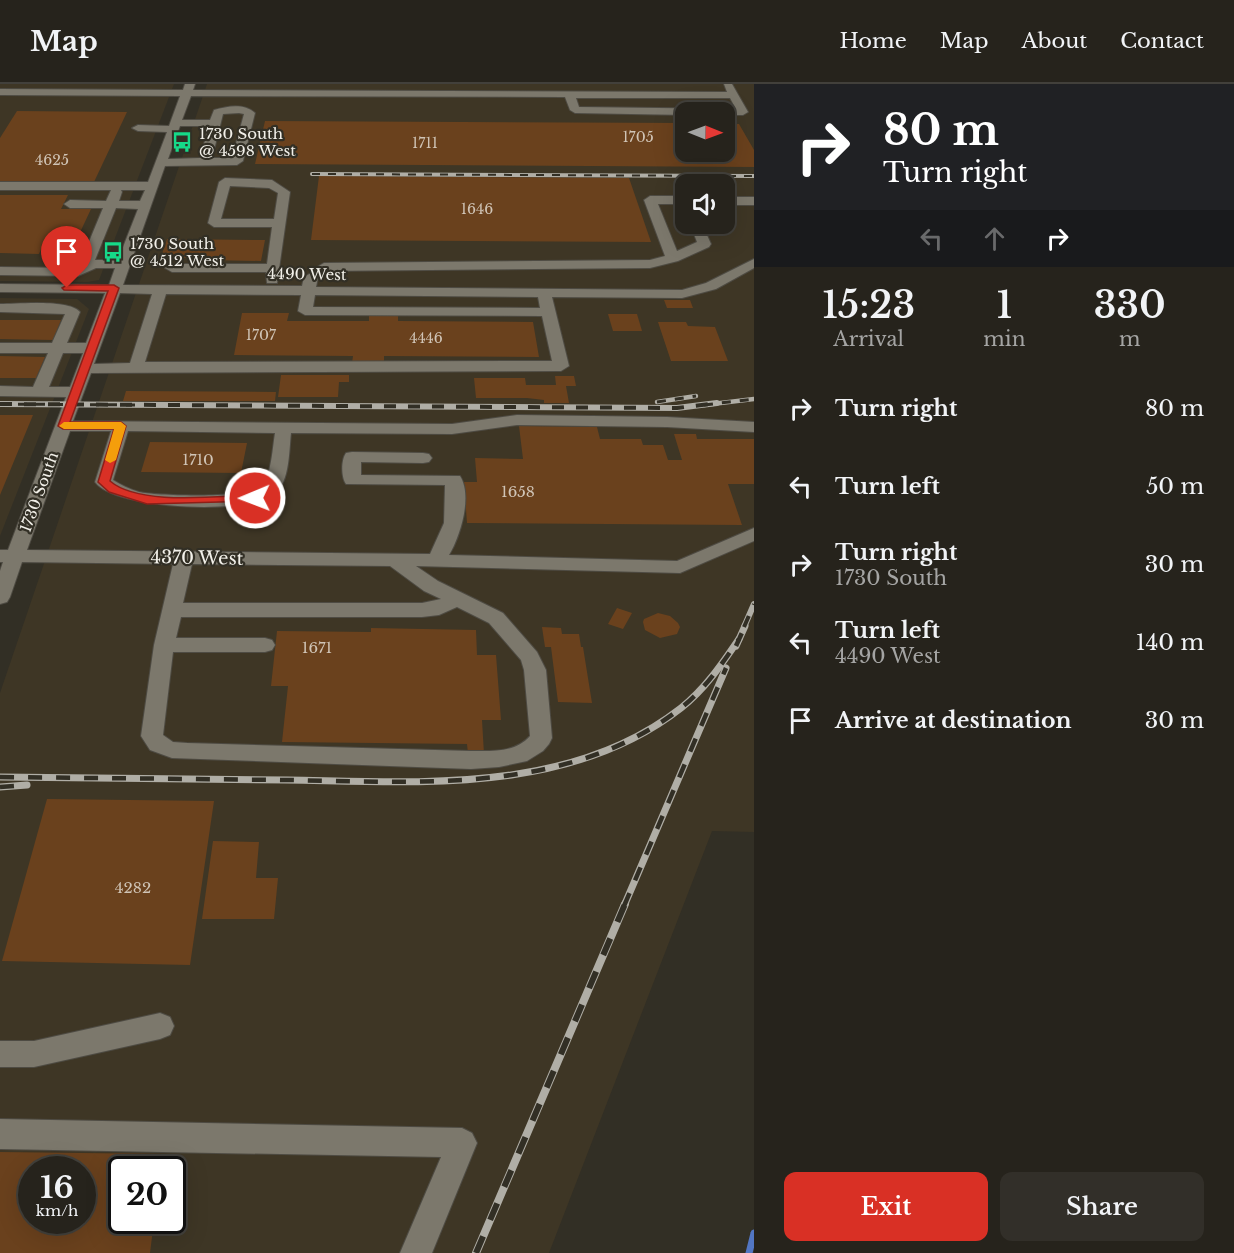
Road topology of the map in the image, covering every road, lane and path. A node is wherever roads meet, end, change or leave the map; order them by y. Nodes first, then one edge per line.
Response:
1 (623, 84) edge
2 (728, 84) edge
3 (96, 88) edge
4 (188, 88) edge
5 (280, 88) edge
6 (407, 89) edge
7 (486, 89) edge
8 (0, 92) edge
9 (68, 92) junction
10 (569, 94) junction
11 (628, 95) junction
12 (734, 95) junction
13 (61, 104) dead end
14 (215, 123) junction
15 (174, 126) junction
16 (138, 128) dead end
17 (205, 162) junction
18 (160, 163) junction
19 (0, 186) edge
20 (152, 186) junction
21 (116, 192) dead end
22 (675, 200) edge
23 (735, 201) edge
24 (754, 201) edge
25 (70, 204) dead end
26 (111, 205) junction
27 (145, 205) junction
28 (281, 224) junction
29 (700, 234) edge
30 (673, 258) junction
31 (91, 262) junction
32 (754, 263) edge
33 (123, 264) junction
34 (172, 267) dead end
35 (324, 267) junction
36 (273, 268) junction
37 (0, 270) edge
38 (0, 288) edge
39 (114, 288) junction
40 (160, 289) junction
41 (271, 290) junction
42 (309, 290) junction
43 (335, 291) junction
44 (544, 293) junction
45 (0, 308) edge
46 (549, 312) junction
47 (0, 348) edge
48 (57, 348) junction
49 (92, 348) junction
50 (136, 367) junction
51 (84, 369) junction
52 (0, 391) edge
53 (39, 391) junction
54 (76, 392) junction
55 (63, 426) junction
56 (121, 426) junction
57 (284, 427) junction
58 (754, 427) edge
59 (423, 458) dead end
60 (754, 534) edge
61 (8, 556) edge
62 (183, 558) junction
63 (395, 561) junction
64 (435, 561) junction
65 (0, 597) edge
66 (457, 599) junction
67 (171, 610) junction
68 (164, 645) junction
69 (265, 645) dead end
70 (160, 1026) dead end
71 (0, 1054) edge
72 (0, 1134) edge
73 (416, 1253) edge

1 - 11 street
2 - 12 street
3 - 4 street
3 - 9 street
4 - 5 street
4 - 15 street, 1730 South
5 - 6 street
6 - 7 street
7 - 10 street
8 - 9 street
9 - 13 street
10 - 11 street
10 - 12 street
11 - 12 street
14 - 15 street
14 - 17 street
14 - 17 street
15 - 16 street
15 - 18 street, 1730 South
17 - 18 street
18 - 20 street, 1730 South
19 - 20 street
20 - 27 street, 1730 South
21 - 26 street
22 - 30 street
23 - 24 street
25 - 26 street
26 - 27 street
26 - 31 street
27 - 33 street, 1730 South
28 - 28 street
28 - 36 street
29 - 30 street
30 - 35 street
31 - 33 street
31 - 37 street
32 - 44 street, 4490 West
33 - 39 street, 1730 South
34 - 36 street
35 - 42 street
35 - 43 street
36 - 41 street
38 - 39 street, 4490 West
39 - 40 street, 4490 West
39 - 49 street, 1730 South
40 - 41 street, 4490 West
40 - 50 street
41 - 42 street, 4490 West
42 - 43 street, 4490 West
42 - 46 street
43 - 44 street, 4490 West
44 - 46 street
45 - 48 street
46 - 50 street
47 - 48 street
48 - 49 street
48 - 53 street
49 - 51 street, 1730 South
50 - 51 street
51 - 54 street, 1730 South
52 - 53 street
53 - 54 street
54 - 55 street, 1730 South
55 - 56 street
55 - 61 street, 1730 South
56 - 57 street
56 - 57 street
57 - 58 street
59 - 64 street
60 - 64 street, 4370 West
61 - 62 street, 4370 West
61 - 65 street, 1730 South
62 - 63 street, 4370 West
62 - 67 street
63 - 64 street, 4370 West
63 - 66 street
66 - 67 street
66 - 68 street
67 - 68 street
68 - 69 street
70 - 71 street
72 - 73 street

